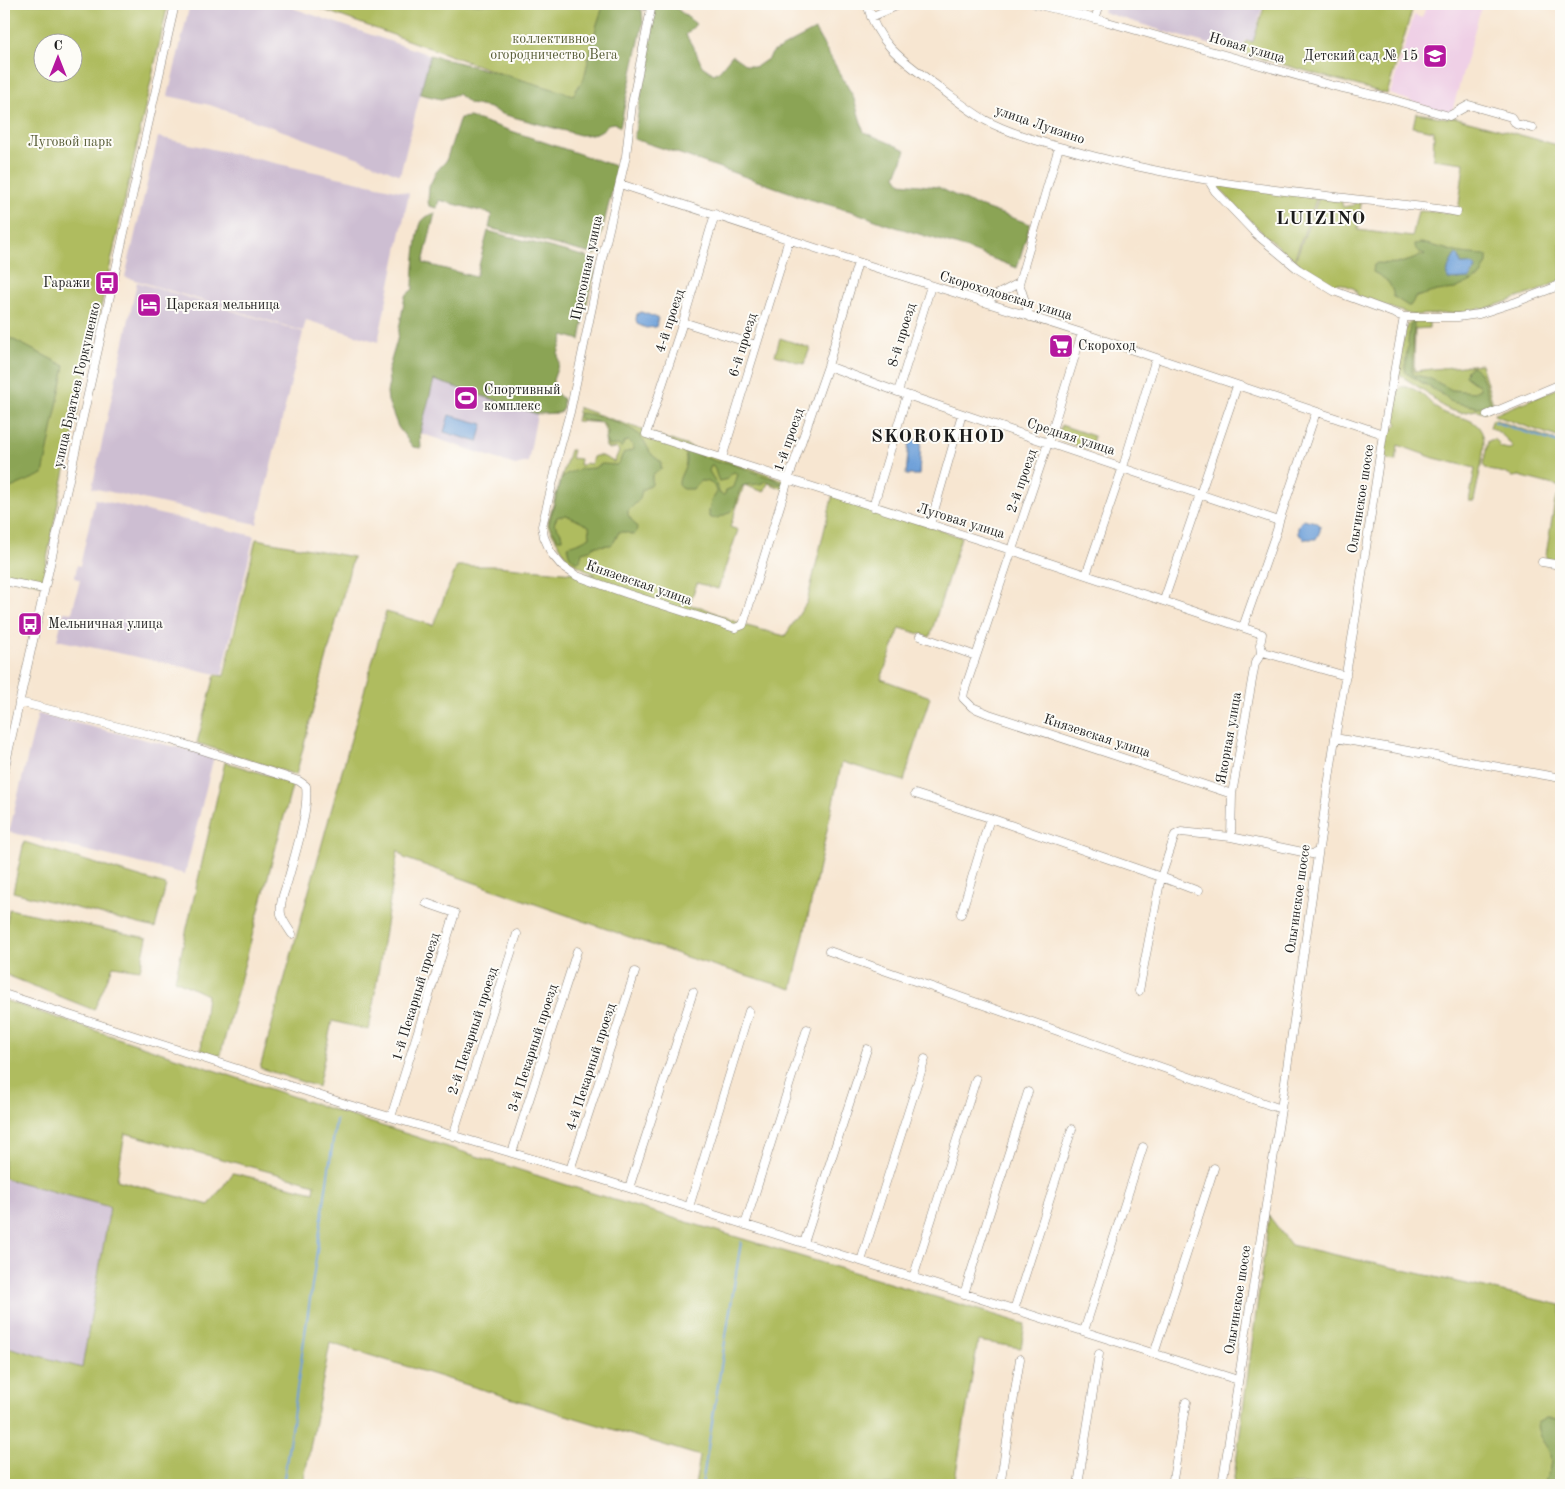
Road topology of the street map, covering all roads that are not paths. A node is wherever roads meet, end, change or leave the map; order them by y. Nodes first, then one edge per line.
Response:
1 (175, 4) edge
2 (639, 4) edge
3 (867, 4) edge
4 (901, 4) edge
5 (1035, 4) edge
6 (1100, 4) edge
7 (651, 6) edge
8 (871, 17) junction
9 (1096, 19) junction
10 (1533, 128) dead end
11 (1058, 147) junction
12 (1209, 181) junction
13 (620, 184) junction
14 (1458, 212) dead end
15 (715, 214) junction
16 (790, 239) junction
17 (858, 262) junction
18 (1019, 283) junction
19 (1561, 284) edge
20 (931, 286) junction
21 (983, 302) junction
22 (1030, 317) junction
23 (1404, 318) junction
24 (683, 322) junction
25 (1082, 334) junction
26 (756, 345) junction
27 (1156, 358) junction
28 (828, 366) junction
29 (1561, 384) edge
30 (1237, 386) junction
31 (898, 392) junction
32 (907, 395) junction
33 (1316, 412) junction
34 (962, 414) junction
35 (1487, 415) dead end
36 (646, 434) joint
37 (1383, 434) junction
38 (1048, 443) junction
39 (722, 458) junction
40 (1123, 467) junction
41 (788, 480) junction
42 (1201, 493) junction
43 (873, 507) junction
44 (1279, 520) junction
45 (930, 525) junction
46 (544, 537) joint
47 (1011, 550) junction
48 (1542, 562) dead end
49 (1561, 565) edge
50 (1086, 575) junction
51 (4, 581) edge
52 (44, 590) junction
53 (1164, 600) junction
54 (743, 625) joint
55 (1243, 628) junction
56 (920, 636) dead end
57 (1261, 643) junction
58 (976, 656) junction
59 (1346, 676) junction
60 (964, 692) joint
61 (19, 702) junction
62 (1335, 738) junction
63 (5, 757) edge
64 (4, 771) edge
65 (1561, 778) edge
66 (915, 794) dead end
67 (1232, 794) junction
68 (990, 818) junction
69 (1231, 837) junction
70 (1318, 852) junction
71 (1160, 877) junction
72 (1198, 891) dead end
73 (426, 903) dead end
74 (961, 914) dead end
75 (292, 934) dead end
76 (518, 934) dead end
77 (577, 951) dead end
78 (829, 951) dead end
79 (635, 972) dead end
80 (1139, 991) dead end
81 (693, 992) dead end
82 (4, 994) edge
83 (749, 1011) dead end
84 (807, 1029) dead end
85 (867, 1049) dead end
86 (926, 1059) dead end
87 (976, 1080) dead end
88 (1028, 1092) dead end
89 (1281, 1109) junction
90 (391, 1118) junction
91 (1072, 1129) dead end
92 (453, 1136) junction
93 (1144, 1147) dead end
94 (512, 1153) junction
95 (1214, 1168) dead end
96 (570, 1170) junction
97 (629, 1188) junction
98 (688, 1207) junction
99 (745, 1225) junction
100 (804, 1243) junction
101 (861, 1261) junction
102 (913, 1278) junction
103 (964, 1294) junction
104 (1014, 1310) junction
105 (1084, 1332) junction
106 (1099, 1354) dead end
107 (1154, 1354) junction
108 (1020, 1359) dead end
109 (1238, 1380) junction
110 (1186, 1402) dead end
111 (1000, 1485) edge
112 (1078, 1485) edge
113 (1172, 1485) edge
114 (1222, 1485) edge

1 - 52 street, улица Братьев Горкушенко
2 - 7 street
3 - 8 street, улица Луизино
4 - 8 street
5 - 9 street, Новая улица
6 - 9 street
7 - 13 street, Прогонная улица
8 - 11 street, улица Луизино
9 - 10 street, Новая улица
11 - 12 street, улица Луизино
11 - 18 street
12 - 14 street, улица Луизино
12 - 23 street
13 - 15 street, Скороходовская улица
13 - 46 street, Прогонная улица
15 - 16 street, Скороходовская улица
15 - 24 street, 4-й проезд
16 - 17 street, Скороходовская улица
16 - 26 street, 6-й проезд
17 - 20 street, Скороходовская улица
17 - 28 street, 1-й проезд
18 - 21 street
18 - 22 street
19 - 23 street
20 - 21 street, Скороходовская улица
20 - 31 street, 8-й проезд
21 - 22 street, Скороходовская улица
22 - 25 street, Скороходовская улица
23 - 37 street, Ольгинское шоссе
24 - 26 street
24 - 36 street, 4-й проезд
25 - 27 street, Скороходовская улица
25 - 38 street, 2-й проезд
26 - 39 street, 6-й проезд
27 - 30 street, Скороходовская улица
27 - 40 street
28 - 31 street, Средняя улица
28 - 41 street, 1-й проезд
29 - 35 street
30 - 33 street, Скороходовская улица
30 - 42 street
31 - 32 street, Средняя улица
32 - 34 street, Средняя улица
32 - 43 street
33 - 37 street, Скороходовская улица
33 - 44 street
34 - 38 street, Средняя улица
34 - 45 street
36 - 39 street, Луговая улица
37 - 59 street, Ольгинское шоссе
38 - 40 street, Средняя улица
38 - 47 street, 2-й проезд
39 - 41 street, Луговая улица
40 - 42 street, Средняя улица
40 - 50 street
41 - 43 street, Луговая улица
41 - 54 street, 1-й проезд
42 - 44 street, Средняя улица
42 - 53 street
43 - 45 street, Луговая улица
44 - 55 street
45 - 47 street, Луговая улица
46 - 54 street, Князевская улица
47 - 50 street, Луговая улица
47 - 58 street, 2-й проезд
48 - 49 street
50 - 53 street, Луговая улица
51 - 52 street
52 - 61 street, улица Братьев Горкушенко
53 - 55 street, Луговая улица
55 - 57 street, Луговая улица
56 - 58 street
57 - 59 street, Луговая улица
57 - 67 street, Якорная улица
58 - 60 street, 2-й проезд
59 - 62 street, Ольгинское шоссе
60 - 67 street, Князевская улица
61 - 63 street, улица Братьев Горкушенко
61 - 75 street
62 - 65 street
62 - 70 street, Ольгинское шоссе
63 - 64 street, улица Братьев Горкушенко
66 - 68 street
67 - 69 street, Якорная улица
68 - 71 street
68 - 74 street
69 - 70 street
69 - 71 street
70 - 89 street, Ольгинское шоссе
71 - 72 street
71 - 80 street
73 - 90 street, 1-й Пекарный проезд
76 - 92 street, 2-й Пекарный проезд
77 - 94 street, 3-й Пекарный проезд
78 - 89 street
79 - 96 street, 4-й Пекарный проезд
81 - 97 street
82 - 90 street
83 - 98 street
84 - 99 street
85 - 100 street
86 - 101 street
87 - 102 street
88 - 103 street
89 - 109 street, Ольгинское шоссе
90 - 92 street
91 - 104 street
92 - 94 street
93 - 105 street
94 - 96 street
95 - 107 street
96 - 97 street
97 - 98 street
98 - 99 street
99 - 100 street
100 - 101 street
101 - 102 street
102 - 103 street
103 - 104 street
104 - 105 street
105 - 107 street
106 - 112 street
107 - 109 street
108 - 111 street
109 - 114 street, Ольгинское шоссе
110 - 113 street

